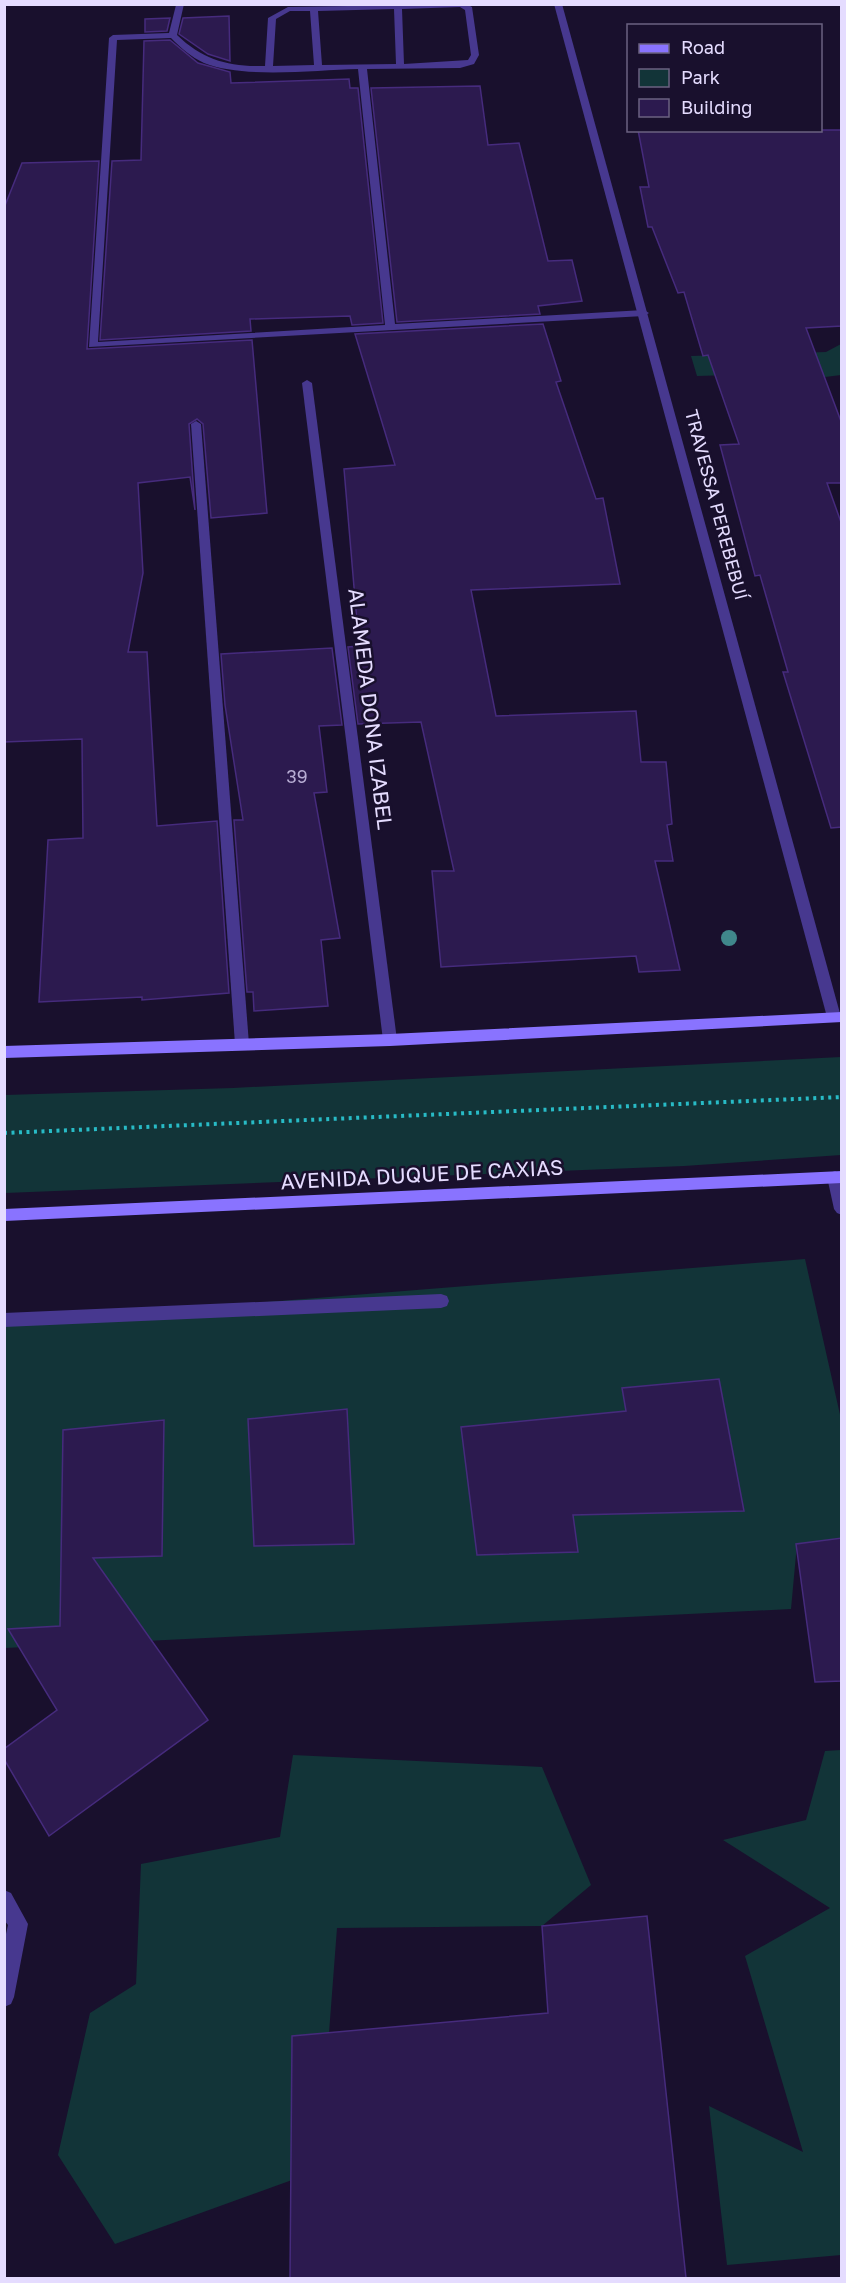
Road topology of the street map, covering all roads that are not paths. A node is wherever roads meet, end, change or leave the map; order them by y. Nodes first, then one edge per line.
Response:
1 (558, 4) edge
2 (180, 5) edge
3 (398, 7) junction
4 (314, 8) junction
5 (173, 34) junction
6 (400, 66) junction
7 (362, 67) junction
8 (318, 68) junction
9 (270, 69) junction
10 (644, 313) junction
11 (390, 329) junction
12 (307, 384) dead end
13 (196, 424) dead end
14 (838, 1017) edge
15 (390, 1040) junction
16 (242, 1044) junction
17 (4, 1052) edge
18 (838, 1177) edge
19 (842, 1209) edge
20 (4, 1215) edge
21 (441, 1301) dead end
22 (4, 1320) edge
23 (4, 1900) edge
24 (4, 1997) edge

1 - 10 street, TRAVESSA PEREBEBUÍ
2 - 5 street
3 - 4 street
3 - 6 street
3 - 6 street
4 - 8 street
4 - 9 street
5 - 9 street
5 - 11 street
6 - 7 street
7 - 8 street
7 - 11 street
8 - 9 street
10 - 11 street
10 - 14 street, TRAVESSA PEREBEBUÍ
12 - 15 street, ALAMEDA DONA IZABEL
13 - 16 street
14 - 15 main road
15 - 16 main road
16 - 17 main road
18 - 19 street
18 - 20 main road, AVENIDA DUQUE DE CAXIAS
21 - 22 street
23 - 24 street

